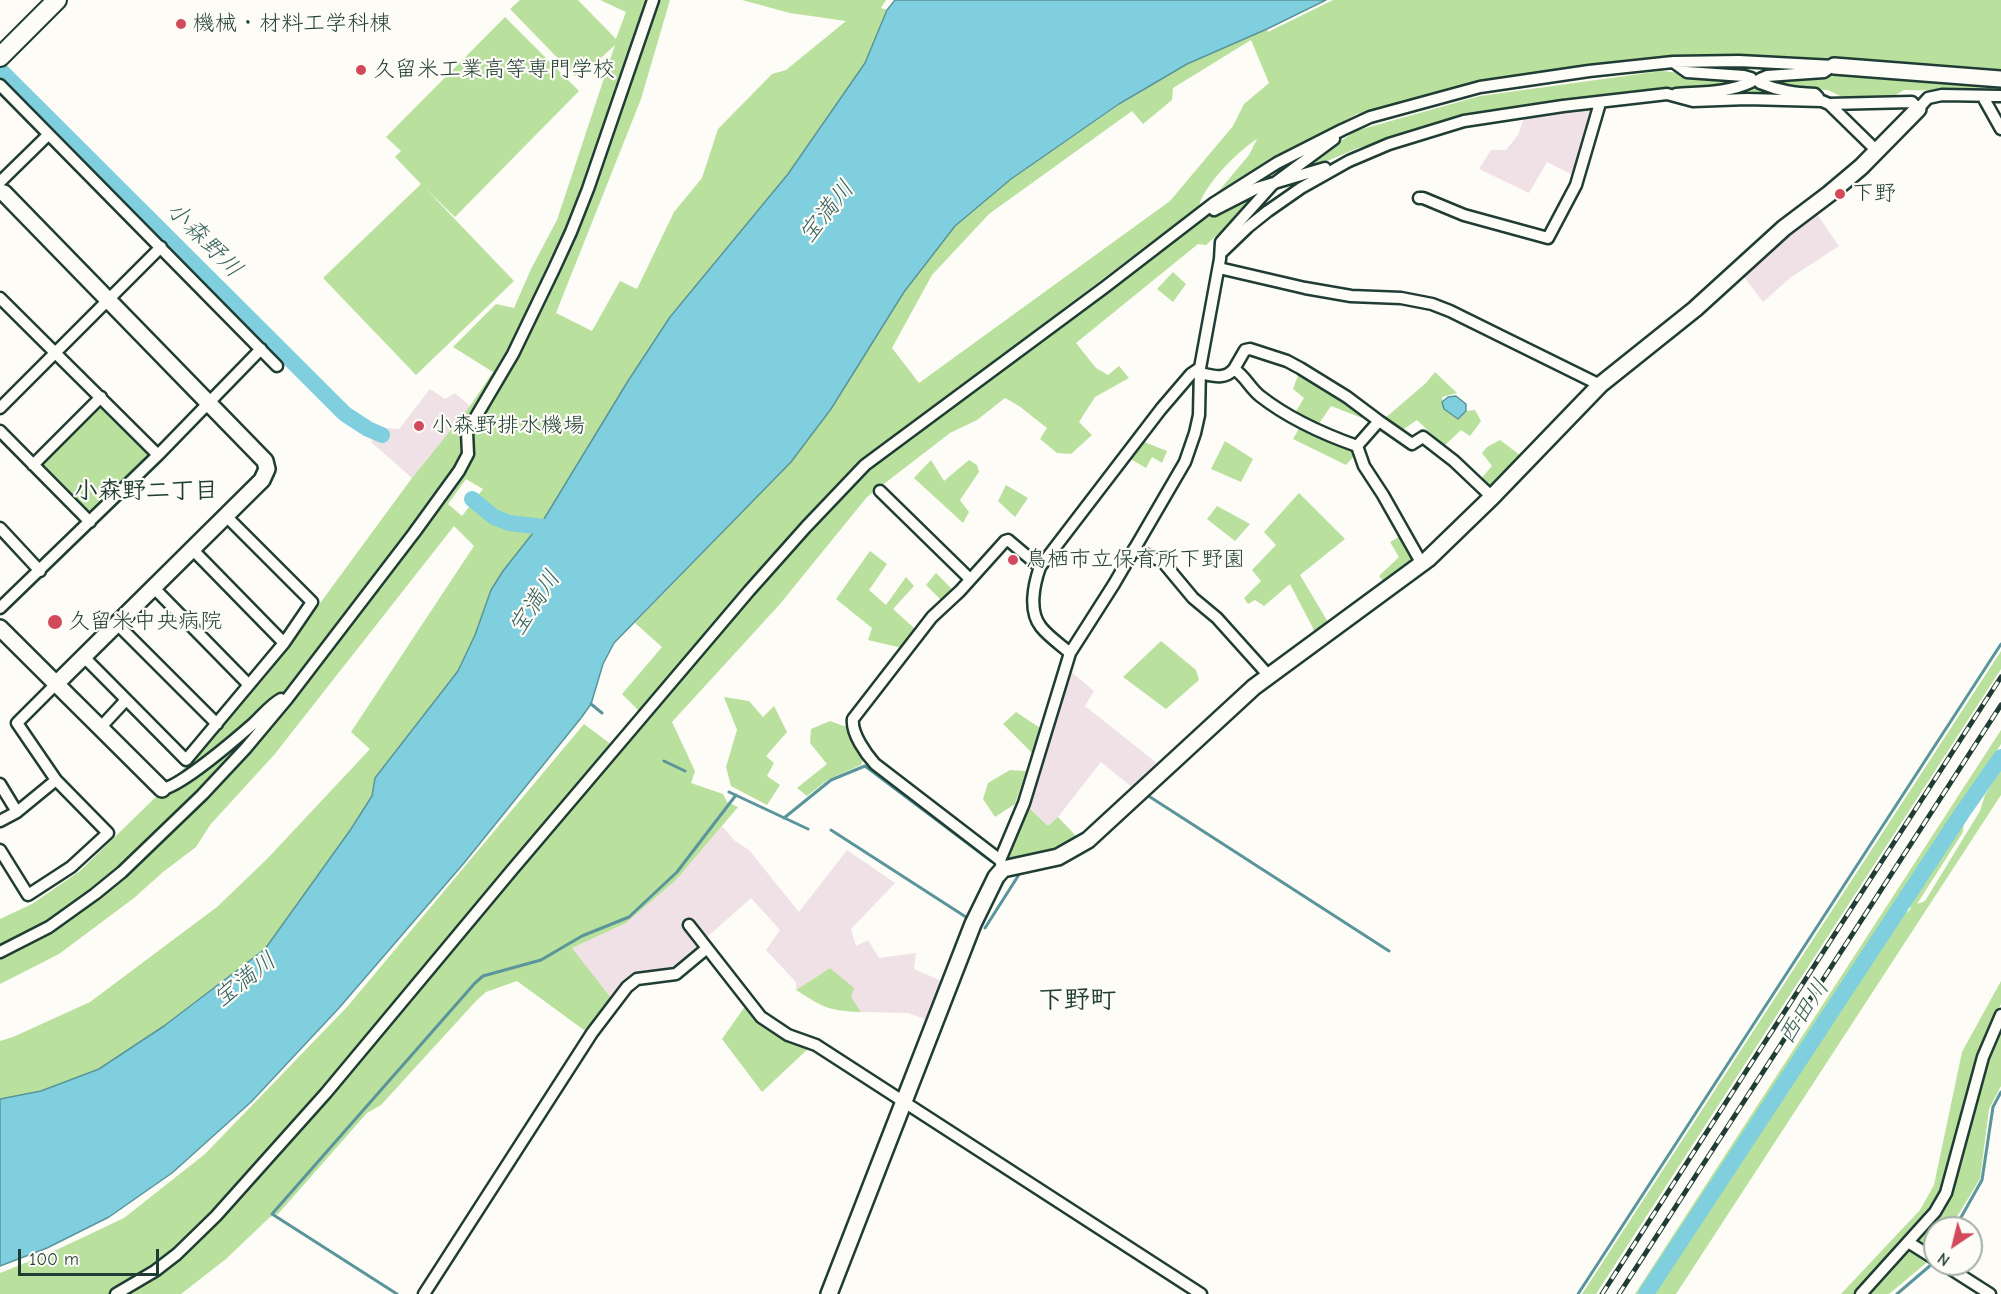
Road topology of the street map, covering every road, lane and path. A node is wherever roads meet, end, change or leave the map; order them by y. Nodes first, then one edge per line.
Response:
1 (57, 0) edge
2 (653, 0) edge
3 (1, 55) edge
4 (1673, 62) junction
5 (1834, 66) junction
6 (2001, 79) edge
7 (1756, 81) junction
8 (0, 85) edge
9 (1667, 94) junction
10 (2001, 96) edge
11 (1983, 97) junction
12 (1600, 103) junction
13 (1826, 103) junction
14 (1918, 109) junction
15 (2001, 129) edge
16 (1342, 130) junction
17 (48, 135) junction
18 (1877, 151) junction
19 (1349, 161) junction
20 (0, 182) edge
21 (1272, 185) junction
22 (0, 192) edge
23 (1419, 198) dead end
24 (1206, 209) junction
25 (161, 247) junction
26 (1221, 253) junction
27 (1219, 268) junction
28 (0, 298) edge
29 (108, 300) junction
30 (261, 349) junction
31 (55, 353) junction
32 (277, 366) dead end
33 (1234, 369) junction
34 (1200, 371) junction
35 (1600, 385) junction
36 (101, 397) junction
37 (2, 402) edge
38 (209, 402) junction
39 (1379, 421) junction
40 (0, 431) edge
41 (1357, 446) junction
42 (158, 455) junction
43 (33, 465) junction
44 (880, 491) dead end
45 (1492, 497) junction
46 (226, 516) junction
47 (90, 522) junction
48 (0, 528) edge
49 (1134, 549) junction
50 (193, 550) junction
51 (1422, 564) junction
52 (1040, 567) junction
53 (40, 571) junction
54 (970, 579) junction
55 (154, 588) junction
56 (0, 608) edge
57 (117, 624) junction
58 (0, 628) edge
59 (284, 643) junction
60 (1070, 653) junction
61 (84, 657) junction
62 (1270, 676) junction
63 (56, 684) junction
64 (249, 685) junction
65 (287, 699) junction
66 (125, 701) junction
67 (217, 724) junction
68 (100, 728) junction
69 (56, 780) junction
70 (0, 784) edge
71 (162, 789) joint
72 (17, 812) junction
73 (0, 821) edge
74 (0, 850) edge
75 (1001, 865) junction
76 (689, 925) dead end
77 (706, 949) junction
78 (0, 952) edge
79 (2001, 1015) edge
80 (904, 1102) junction
81 (1908, 1242) junction
82 (1923, 1251) edge
83 (1962, 1276) edge
84 (116, 1294) edge
85 (424, 1294) edge
86 (829, 1294) edge
87 (1201, 1294) edge
88 (1861, 1294) edge
89 (1990, 1294) edge

1 - 3 main road
2 - 65 street
4 - 5 street
4 - 7 street
4 - 16 street
5 - 6 street
5 - 7 street
7 - 9 street
7 - 13 street
8 - 17 street
9 - 12 street
9 - 13 street
10 - 11 street
11 - 14 street
11 - 15 street
12 - 19 street
12 - 23 street
13 - 14 street
13 - 18 street
14 - 18 street
16 - 21 street
16 - 24 street
17 - 20 street
17 - 25 street
18 - 35 street
19 - 21 street
19 - 26 street
21 - 24 street
21 - 26 street
22 - 29 street
24 - 84 street
25 - 29 street
25 - 30 street
26 - 27 street
27 - 34 street
27 - 35 street
28 - 31 street
29 - 31 street
29 - 38 street
30 - 32 street
30 - 38 street
31 - 36 street
31 - 37 street
33 - 34 street
33 - 39 street
33 - 41 street
34 - 49 street
34 - 52 street
35 - 45 street
36 - 42 street
36 - 43 street
38 - 42 street
38 - 46 street
39 - 41 street
39 - 45 street
40 - 43 street
41 - 51 street
42 - 47 street
43 - 47 street
44 - 54 street
45 - 51 street
46 - 50 street
46 - 59 street
47 - 53 street
48 - 53 street
49 - 60 street
49 - 62 street
50 - 55 street
50 - 59 street
51 - 62 street
52 - 54 street
52 - 60 street
53 - 56 street
54 - 75 street
55 - 57 street
55 - 64 street
57 - 61 street
57 - 67 street
58 - 63 street
59 - 64 street
60 - 75 street
61 - 63 street
61 - 66 street
62 - 75 street
63 - 68 street
63 - 69 street
64 - 67 street
65 - 71 street
65 - 78 street
66 - 67 street
66 - 68 street
68 - 71 street
69 - 72 street
69 - 74 street
70 - 72 street
72 - 73 street
75 - 80 street
76 - 77 street
77 - 80 street
77 - 85 street
79 - 81 street
80 - 86 street
80 - 87 street
81 - 82 street
81 - 88 street
83 - 89 street

